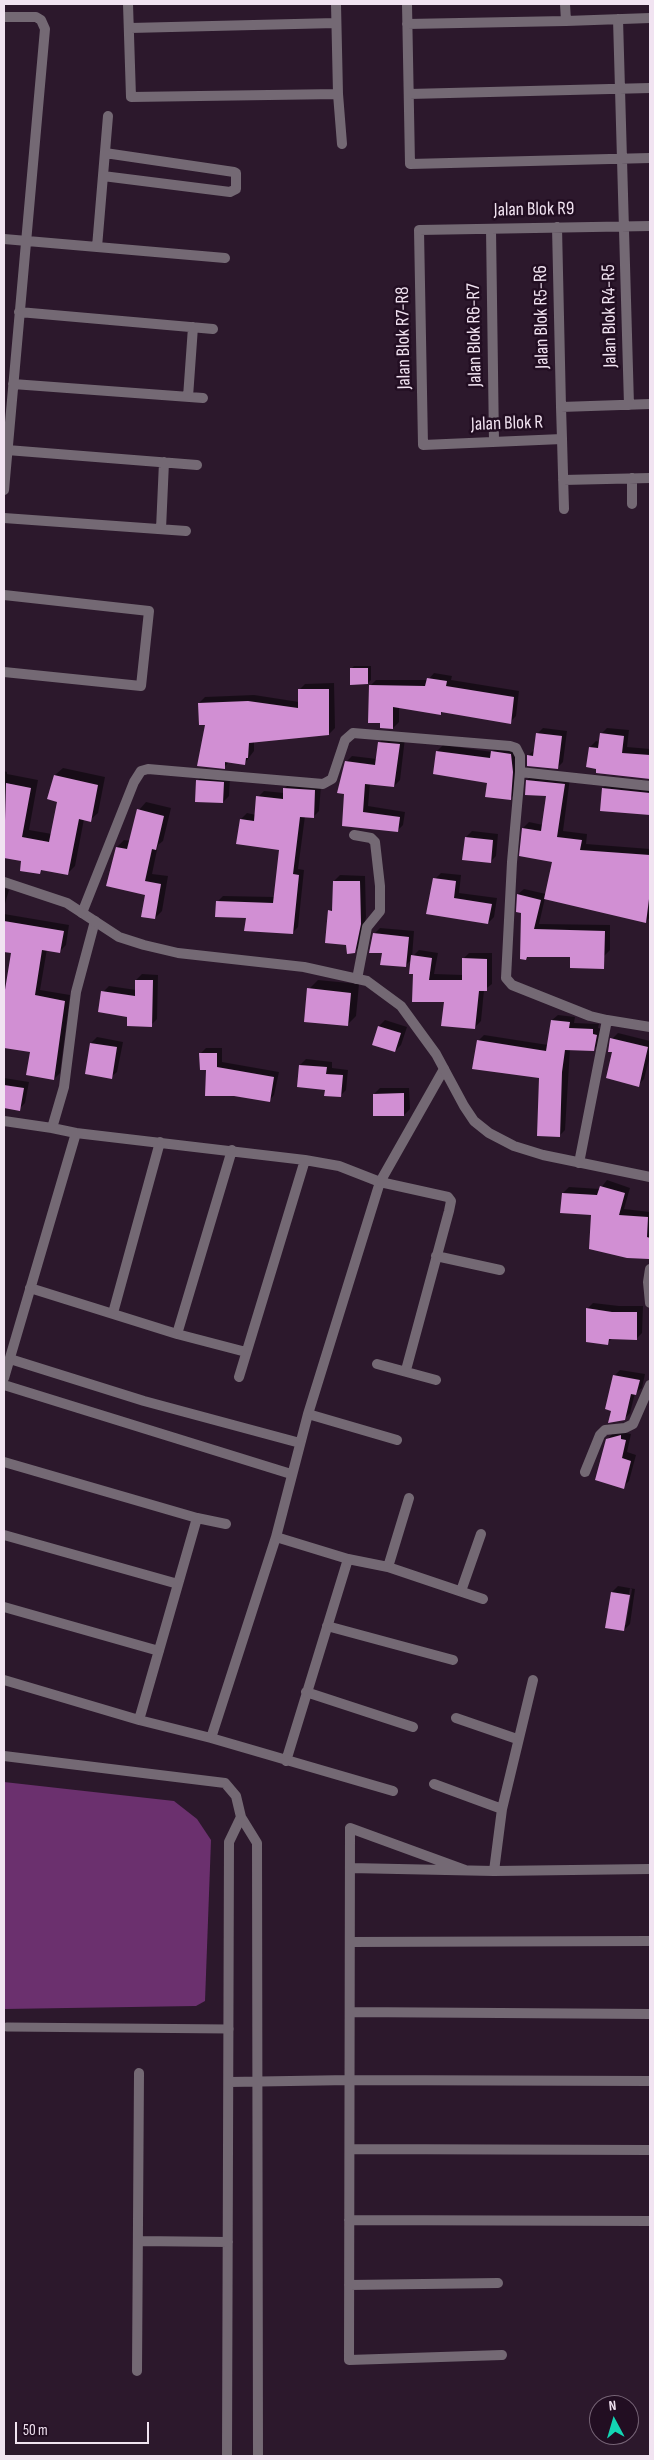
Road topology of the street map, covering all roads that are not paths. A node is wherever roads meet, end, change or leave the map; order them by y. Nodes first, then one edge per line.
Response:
1 (128, 4) edge
2 (336, 4) edge
3 (407, 4) edge
4 (566, 4) edge
5 (4, 17) edge
6 (650, 18) edge
7 (618, 19) junction
8 (566, 20) junction
9 (336, 23) junction
10 (407, 24) junction
11 (130, 28) junction
12 (620, 88) junction
13 (650, 88) edge
14 (338, 94) junction
15 (409, 94) junction
16 (108, 116) dead end
17 (342, 144) dead end
18 (105, 153) junction
19 (650, 158) edge
20 (623, 159) junction
21 (103, 176) junction
22 (625, 226) junction
23 (650, 226) edge
24 (557, 228) junction
25 (491, 229) junction
26 (419, 230) joint
27 (4, 239) edge
28 (26, 241) junction
29 (97, 247) junction
30 (226, 258) dead end
31 (19, 312) junction
32 (192, 327) junction
33 (213, 329) dead end
34 (13, 384) junction
35 (188, 397) junction
36 (203, 398) dead end
37 (650, 404) edge
38 (630, 405) junction
39 (561, 407) junction
40 (562, 439) junction
41 (494, 442) junction
42 (423, 445) joint
43 (7, 450) junction
44 (164, 462) junction
45 (197, 465) dead end
46 (632, 478) junction
47 (650, 478) edge
48 (563, 480) junction
49 (4, 490) edge
50 (632, 504) dead end
51 (564, 509) dead end
52 (4, 518) edge
53 (161, 529) junction
54 (186, 531) dead end
55 (4, 595) edge
56 (4, 672) edge
57 (520, 772) junction
58 (650, 786) edge
59 (354, 835) dead end
60 (4, 882) edge
61 (82, 913) junction
62 (95, 921) junction
63 (357, 979) junction
64 (607, 1020) junction
65 (650, 1027) edge
66 (444, 1069) junction
67 (4, 1121) edge
68 (52, 1128) junction
69 (76, 1133) junction
70 (160, 1142) junction
71 (232, 1150) junction
72 (305, 1160) junction
73 (579, 1162) junction
74 (650, 1177) edge
75 (380, 1182) junction
76 (436, 1256) junction
77 (650, 1269) edge
78 (500, 1270) dead end
79 (30, 1288) junction
80 (650, 1303) edge
81 (113, 1313) junction
82 (177, 1334) junction
83 (246, 1352) junction
84 (10, 1359) junction
85 (377, 1364) dead end
86 (406, 1370) junction
87 (239, 1377) dead end
88 (4, 1378) edge
89 (436, 1380) dead end
90 (650, 1385) edge
91 (4, 1386) edge
92 (308, 1414) junction
93 (397, 1440) dead end
94 (300, 1444) junction
95 (4, 1462) edge
96 (585, 1472) dead end
97 (291, 1474) junction
98 (409, 1498) dead end
99 (197, 1518) junction
100 (226, 1524) dead end
101 (481, 1534) dead end
102 (4, 1535) edge
103 (276, 1537) junction
104 (348, 1559) junction
105 (388, 1567) junction
106 (178, 1584) junction
107 (461, 1591) junction
108 (483, 1599) dead end
109 (4, 1607) edge
110 (327, 1626) junction
111 (159, 1651) junction
112 (453, 1660) dead end
113 (4, 1680) edge
114 (533, 1680) dead end
115 (306, 1692) junction
116 (456, 1718) dead end
117 (139, 1720) junction
118 (413, 1727) dead end
119 (211, 1738) junction
120 (517, 1739) junction
121 (4, 1756) edge
122 (286, 1761) junction
123 (434, 1784) dead end
124 (393, 1791) dead end
125 (502, 1809) junction
126 (241, 1817) junction
127 (350, 1868) junction
128 (650, 1869) edge
129 (465, 1870) junction
130 (494, 1871) junction
131 (650, 1941) edge
132 (350, 1942) junction
133 (350, 2012) junction
134 (650, 2014) edge
135 (7, 2027) dead end
136 (229, 2029) junction
137 (139, 2073) dead end
138 (350, 2080) junction
139 (650, 2081) edge
140 (230, 2082) junction
141 (259, 2082) junction
142 (350, 2149) junction
143 (650, 2150) edge
144 (349, 2220) junction
145 (650, 2221) edge
146 (138, 2241) junction
147 (228, 2242) junction
148 (498, 2283) dead end
149 (350, 2285) junction
150 (502, 2355) dead end
151 (137, 2372) dead end
152 (226, 2456) edge
153 (258, 2456) edge

1 - 11 street
2 - 9 street
3 - 10 street
4 - 8 street
5 - 28 street
6 - 7 street
7 - 8 street
7 - 12 street, Jalan Blok R4-R5
8 - 10 street
9 - 11 street
9 - 14 street
10 - 15 street
11 - 14 street
12 - 13 street
12 - 15 street
12 - 20 street, Jalan Blok R4-R5
14 - 17 street
15 - 20 street
16 - 18 street
18 - 21 street
18 - 21 street
19 - 20 street
20 - 22 street, Jalan Blok R4-R5
21 - 29 street
22 - 23 street, Jalan Blok R9
22 - 24 street, Jalan Blok R9
22 - 38 street, Jalan Blok R4-R5
24 - 25 street, Jalan Blok R9
24 - 39 street, Jalan Blok R5-R6
25 - 26 street, Jalan Blok R9
25 - 41 street, Jalan Blok R6-R7
26 - 42 street, Jalan Blok R7-R8
27 - 28 street
28 - 29 street
28 - 31 street
29 - 30 street
31 - 32 street
31 - 34 street
32 - 33 street
32 - 35 street
34 - 35 street
34 - 43 street
35 - 36 street
37 - 38 street, Jalan Blok R
38 - 39 street, Jalan Blok R
39 - 40 street, Jalan Blok R
40 - 41 street, Jalan Blok R
40 - 48 street
41 - 42 street, Jalan Blok R
43 - 44 street
43 - 49 street
44 - 45 street
44 - 53 street
46 - 47 street
46 - 48 street
46 - 50 street
48 - 51 street
52 - 53 street
53 - 54 street
55 - 56 street
57 - 58 street
57 - 61 street
57 - 64 street
59 - 63 street
60 - 61 street
61 - 62 street
62 - 63 street
62 - 68 street
63 - 66 street
64 - 65 street
64 - 73 street
66 - 73 street
66 - 75 street
67 - 68 street
68 - 69 street
69 - 70 street
69 - 79 street
70 - 71 street
70 - 81 street
71 - 72 street
71 - 82 street
72 - 75 street
72 - 83 street
73 - 74 street
75 - 76 street
75 - 92 street
76 - 78 street
76 - 86 street
77 - 80 street
79 - 81 street
79 - 84 street
81 - 82 street
82 - 83 street
83 - 87 street
84 - 88 street
84 - 94 street
85 - 86 street
86 - 89 street
90 - 96 street
91 - 97 street
92 - 93 street
92 - 94 street
94 - 97 street
95 - 99 street
97 - 103 street
98 - 105 street
99 - 100 street
99 - 106 street
101 - 107 street
102 - 106 street
103 - 104 street
103 - 119 street
104 - 105 street
104 - 110 street
105 - 107 street
106 - 111 street
107 - 108 street
109 - 111 street
110 - 112 street
110 - 115 street
111 - 117 street
113 - 117 street
114 - 120 street
115 - 118 street
115 - 122 street
116 - 120 street
117 - 119 street
119 - 122 street
120 - 125 street
121 - 126 street
122 - 124 street
123 - 125 street
125 - 130 street
126 - 136 street
126 - 141 street
127 - 129 street
127 - 129 street
127 - 132 street
128 - 130 street
129 - 130 street
131 - 132 street
132 - 133 street
133 - 134 street
133 - 138 street
135 - 136 lane
136 - 140 street
137 - 146 street
138 - 139 street
138 - 141 street
138 - 142 street
140 - 141 street
140 - 147 street
141 - 153 street
142 - 143 street
142 - 144 street
144 - 145 street
144 - 149 street
146 - 147 street
146 - 151 street
147 - 152 street
148 - 149 street
149 - 150 street

